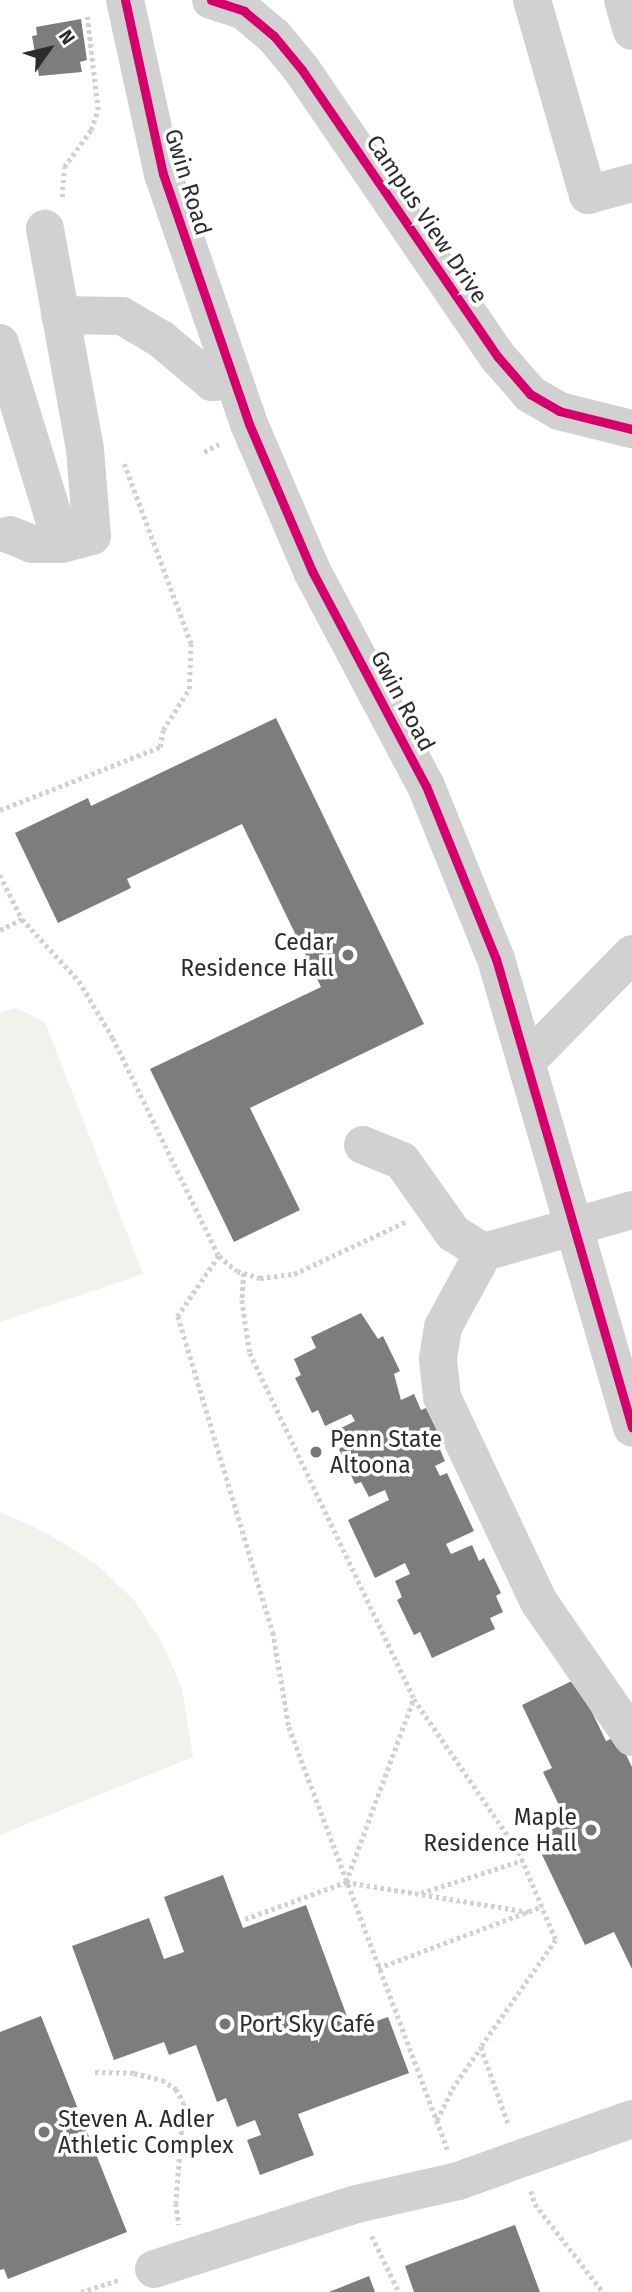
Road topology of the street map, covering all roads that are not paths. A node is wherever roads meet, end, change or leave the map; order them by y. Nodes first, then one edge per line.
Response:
1 (125, 0) edge
2 (211, 0) edge
3 (532, 0) edge
4 (623, 0) edge
5 (632, 31) edge
6 (632, 183) edge
7 (53, 217) road end
8 (60, 315) junction
9 (0, 342) edge
10 (233, 380) junction
11 (632, 429) edge
12 (10, 535) dead end
13 (62, 544) junction
14 (632, 954) edge
15 (527, 1061) junction
16 (363, 1145) dead end
17 (632, 1210) edge
18 (576, 1227) junction
19 (484, 1252) junction
20 (632, 1427) edge
21 (632, 1737) edge
22 (632, 2119) edge
23 (169, 2264) road end

1 - 10 street, Gwin Road
2 - 11 street, Campus View Drive
3 - 6 street
4 - 5 street
7 - 8 street
8 - 10 street
8 - 13 street
9 - 13 street
10 - 15 street, Gwin Road
12 - 13 street
14 - 15 street
15 - 18 street, Gwin Road
16 - 19 street
17 - 18 street
18 - 19 street
18 - 20 street, Gwin Road
19 - 21 street
22 - 23 street

